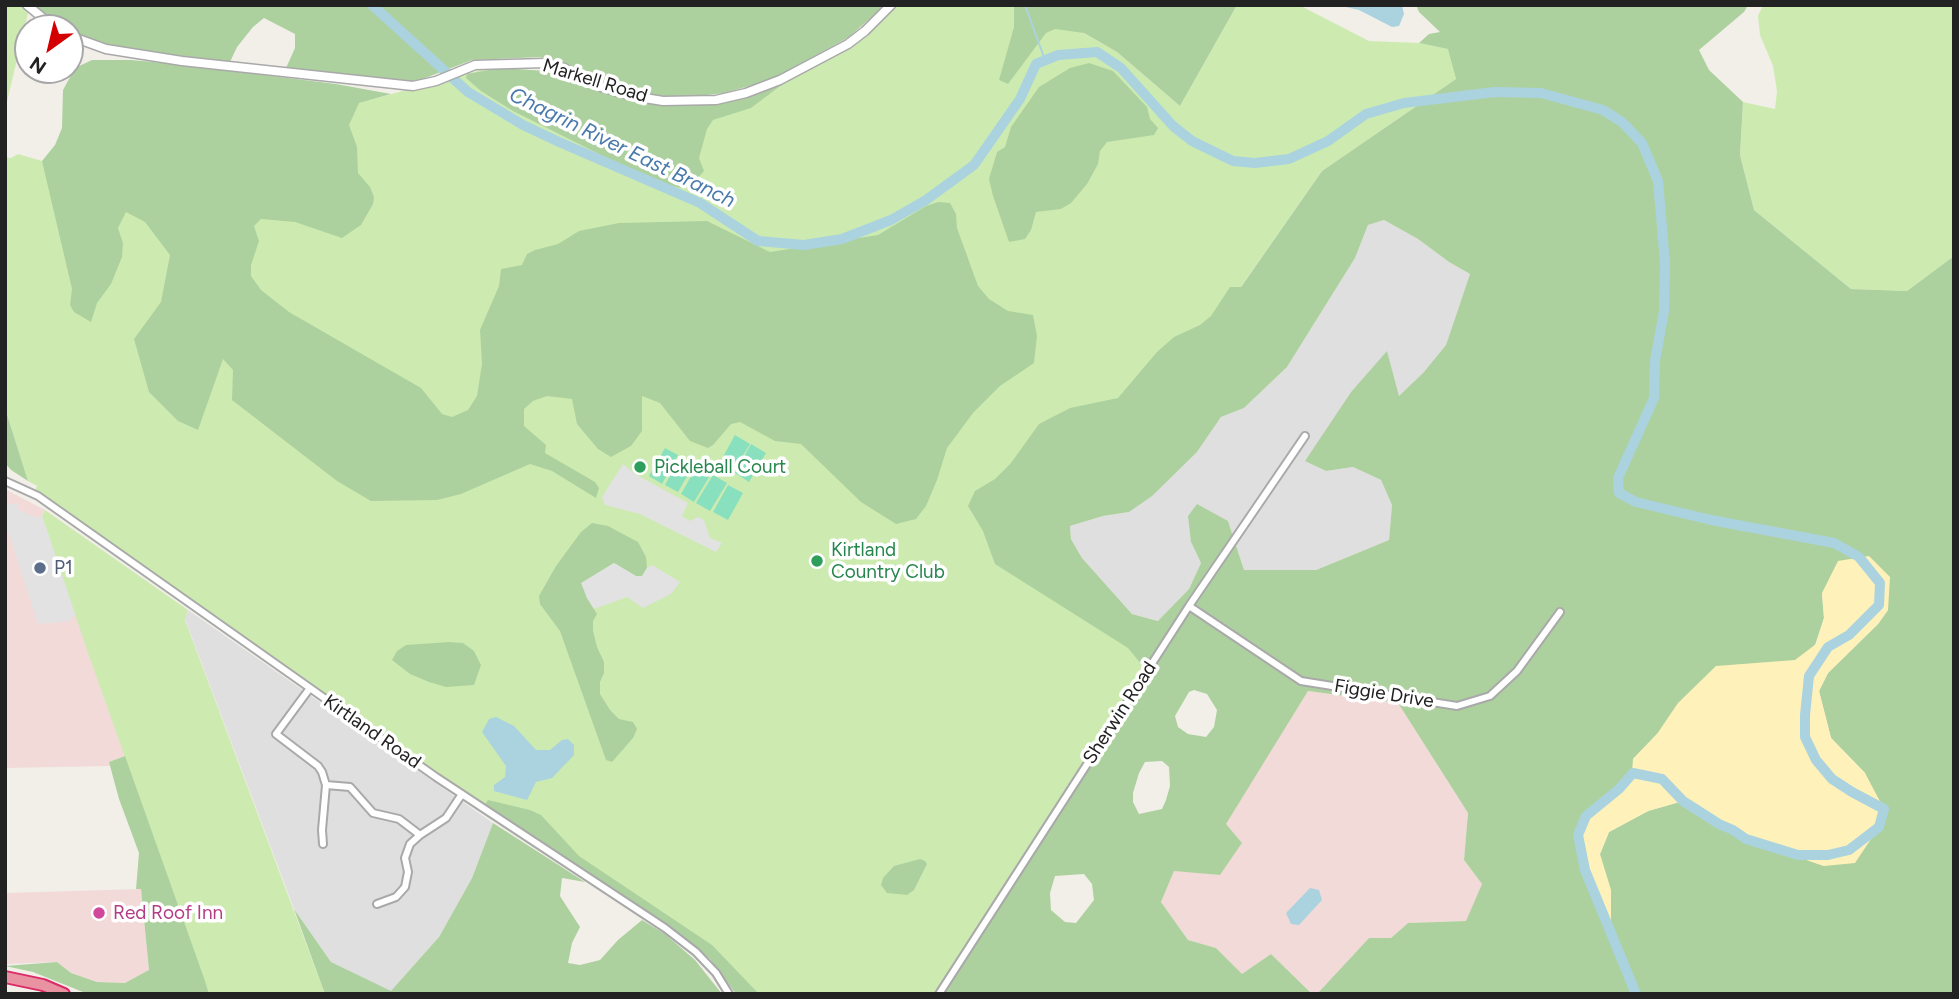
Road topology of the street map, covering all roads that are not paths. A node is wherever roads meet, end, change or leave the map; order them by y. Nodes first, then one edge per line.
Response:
1 (891, 5) edge
2 (84, 41) edge
3 (1305, 436) dead end
4 (5, 481) edge
5 (1189, 606) junction
6 (1560, 612) dead end
7 (310, 688) junction
8 (326, 785) junction
9 (462, 794) junction
10 (420, 835) junction
11 (323, 844) dead end
12 (377, 904) dead end
13 (5, 977) edge
14 (64, 994) edge
15 (729, 994) edge
16 (939, 994) edge

1 - 2 street, Markell Road
3 - 5 street, Sherwin Road
4 - 7 street, Kirtland Road
5 - 6 street, Figgie Drive
5 - 16 street, Sherwin Road
7 - 8 street
7 - 9 street, Kirtland Road
8 - 10 street
8 - 11 street
9 - 10 street
9 - 15 street, Kirtland Road
10 - 12 street
13 - 14 highway

